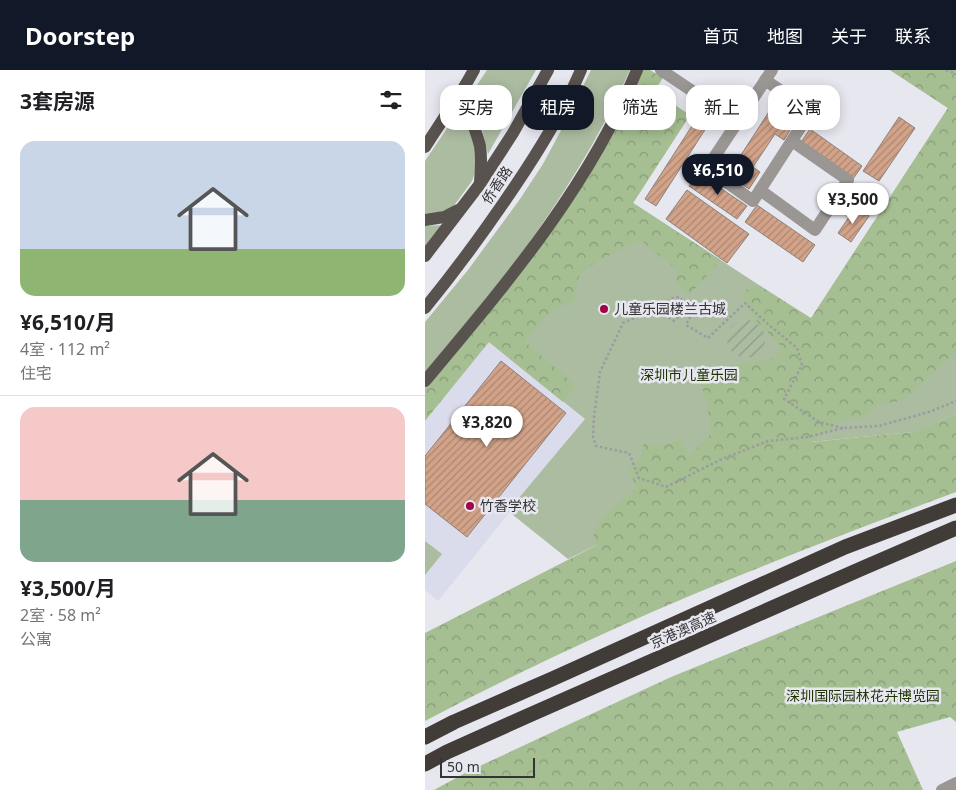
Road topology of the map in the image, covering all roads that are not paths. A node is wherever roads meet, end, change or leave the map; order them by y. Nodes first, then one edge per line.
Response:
1 (474, 70) edge
2 (548, 70) edge
3 (581, 70) edge
4 (637, 70) edge
5 (661, 70) edge
6 (768, 75) edge
7 (467, 84) junction
8 (686, 87) edge
9 (758, 90) edge
10 (731, 130) edge
11 (792, 141) junction
12 (425, 147) edge
13 (480, 184) junction
14 (760, 190) junction
15 (460, 209) junction
16 (425, 220) edge
17 (425, 256) edge
18 (425, 308) edge
19 (425, 381) edge
20 (956, 505) edge
21 (956, 528) edge
22 (425, 737) edge
23 (425, 764) edge
24 (956, 784) edge
25 (942, 790) edge

1 - 7 main road
2 - 13 main road, 侨香路
3 - 18 main road, 侨香路
4 - 19 main road
5 - 8 lane
6 - 9 lane
6 - 11 lane
7 - 12 main road
7 - 13 main road
10 - 14 lane
11 - 14 lane
11 - 14 lane
13 - 15 main road, 侨香路
15 - 16 main road
15 - 17 main road, 侨香路
20 - 22 highway, 京港澳高速
21 - 23 highway, 京港澳高速
24 - 25 lane

